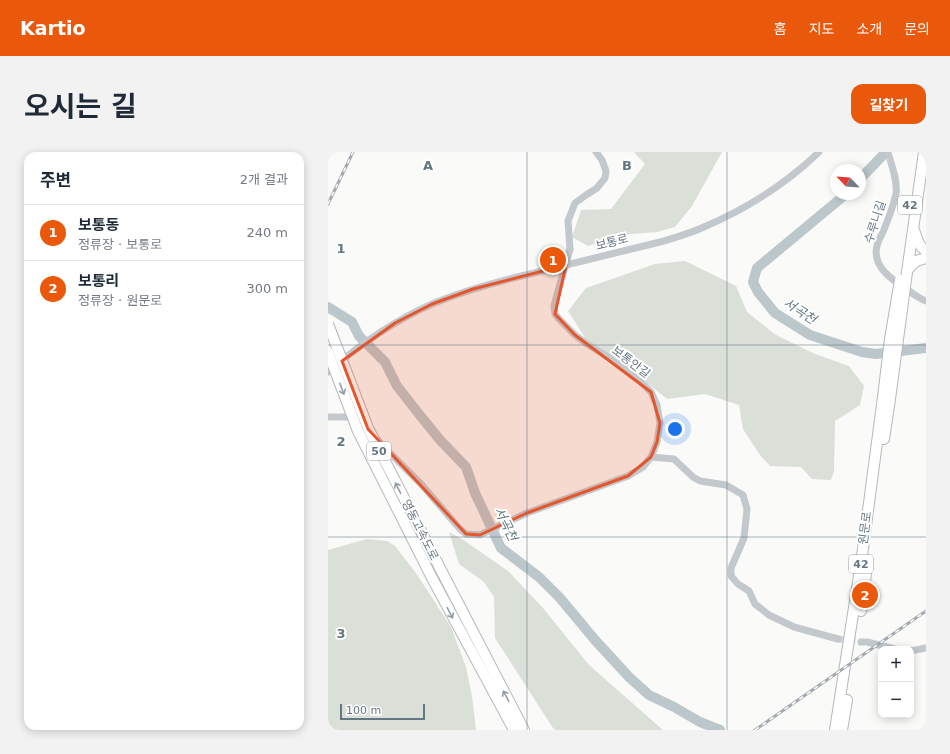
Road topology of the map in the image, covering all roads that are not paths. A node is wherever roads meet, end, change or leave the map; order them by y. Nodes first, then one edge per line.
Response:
1 (596, 152) edge
2 (819, 152) edge
3 (888, 152) edge
4 (920, 155) edge
5 (914, 228) junction
6 (926, 251) edge
7 (907, 252) junction
8 (926, 257) edge
9 (905, 271) junction
10 (926, 301) edge
11 (328, 324) edge
12 (328, 352) edge
13 (328, 372) edge
14 (886, 398) junction
15 (328, 417) edge
16 (651, 457) junction
17 (838, 639) tunnel mouth
18 (861, 642) tunnel mouth
19 (883, 646) edge
20 (926, 648) edge
21 (914, 650) edge
22 (514, 730) edge
23 (524, 730) edge
24 (835, 730) edge
25 (842, 730) edge

1 - 16 street, 보통안길, bridge
2 - 13 street, 보통로, bridge
3 - 10 street, 수루니길
4 - 5 highway, 42
4 - 7 highway, 42
5 - 6 highway
5 - 7 highway, 42
7 - 8 highway
7 - 9 highway, 42
8 - 9 highway
9 - 14 highway, 42, bridge
23 -> 11 highway, 영동고속도로 / 50, bridge
12 -> 22 highway, 영동고속도로 / 50, bridge
14 - 24 highway, 원문로 / 42
14 - 25 highway, 원문로 / 42
15 - 16 street, 보통안길
16 - 17 street
18 - 19 street
20 - 21 street

